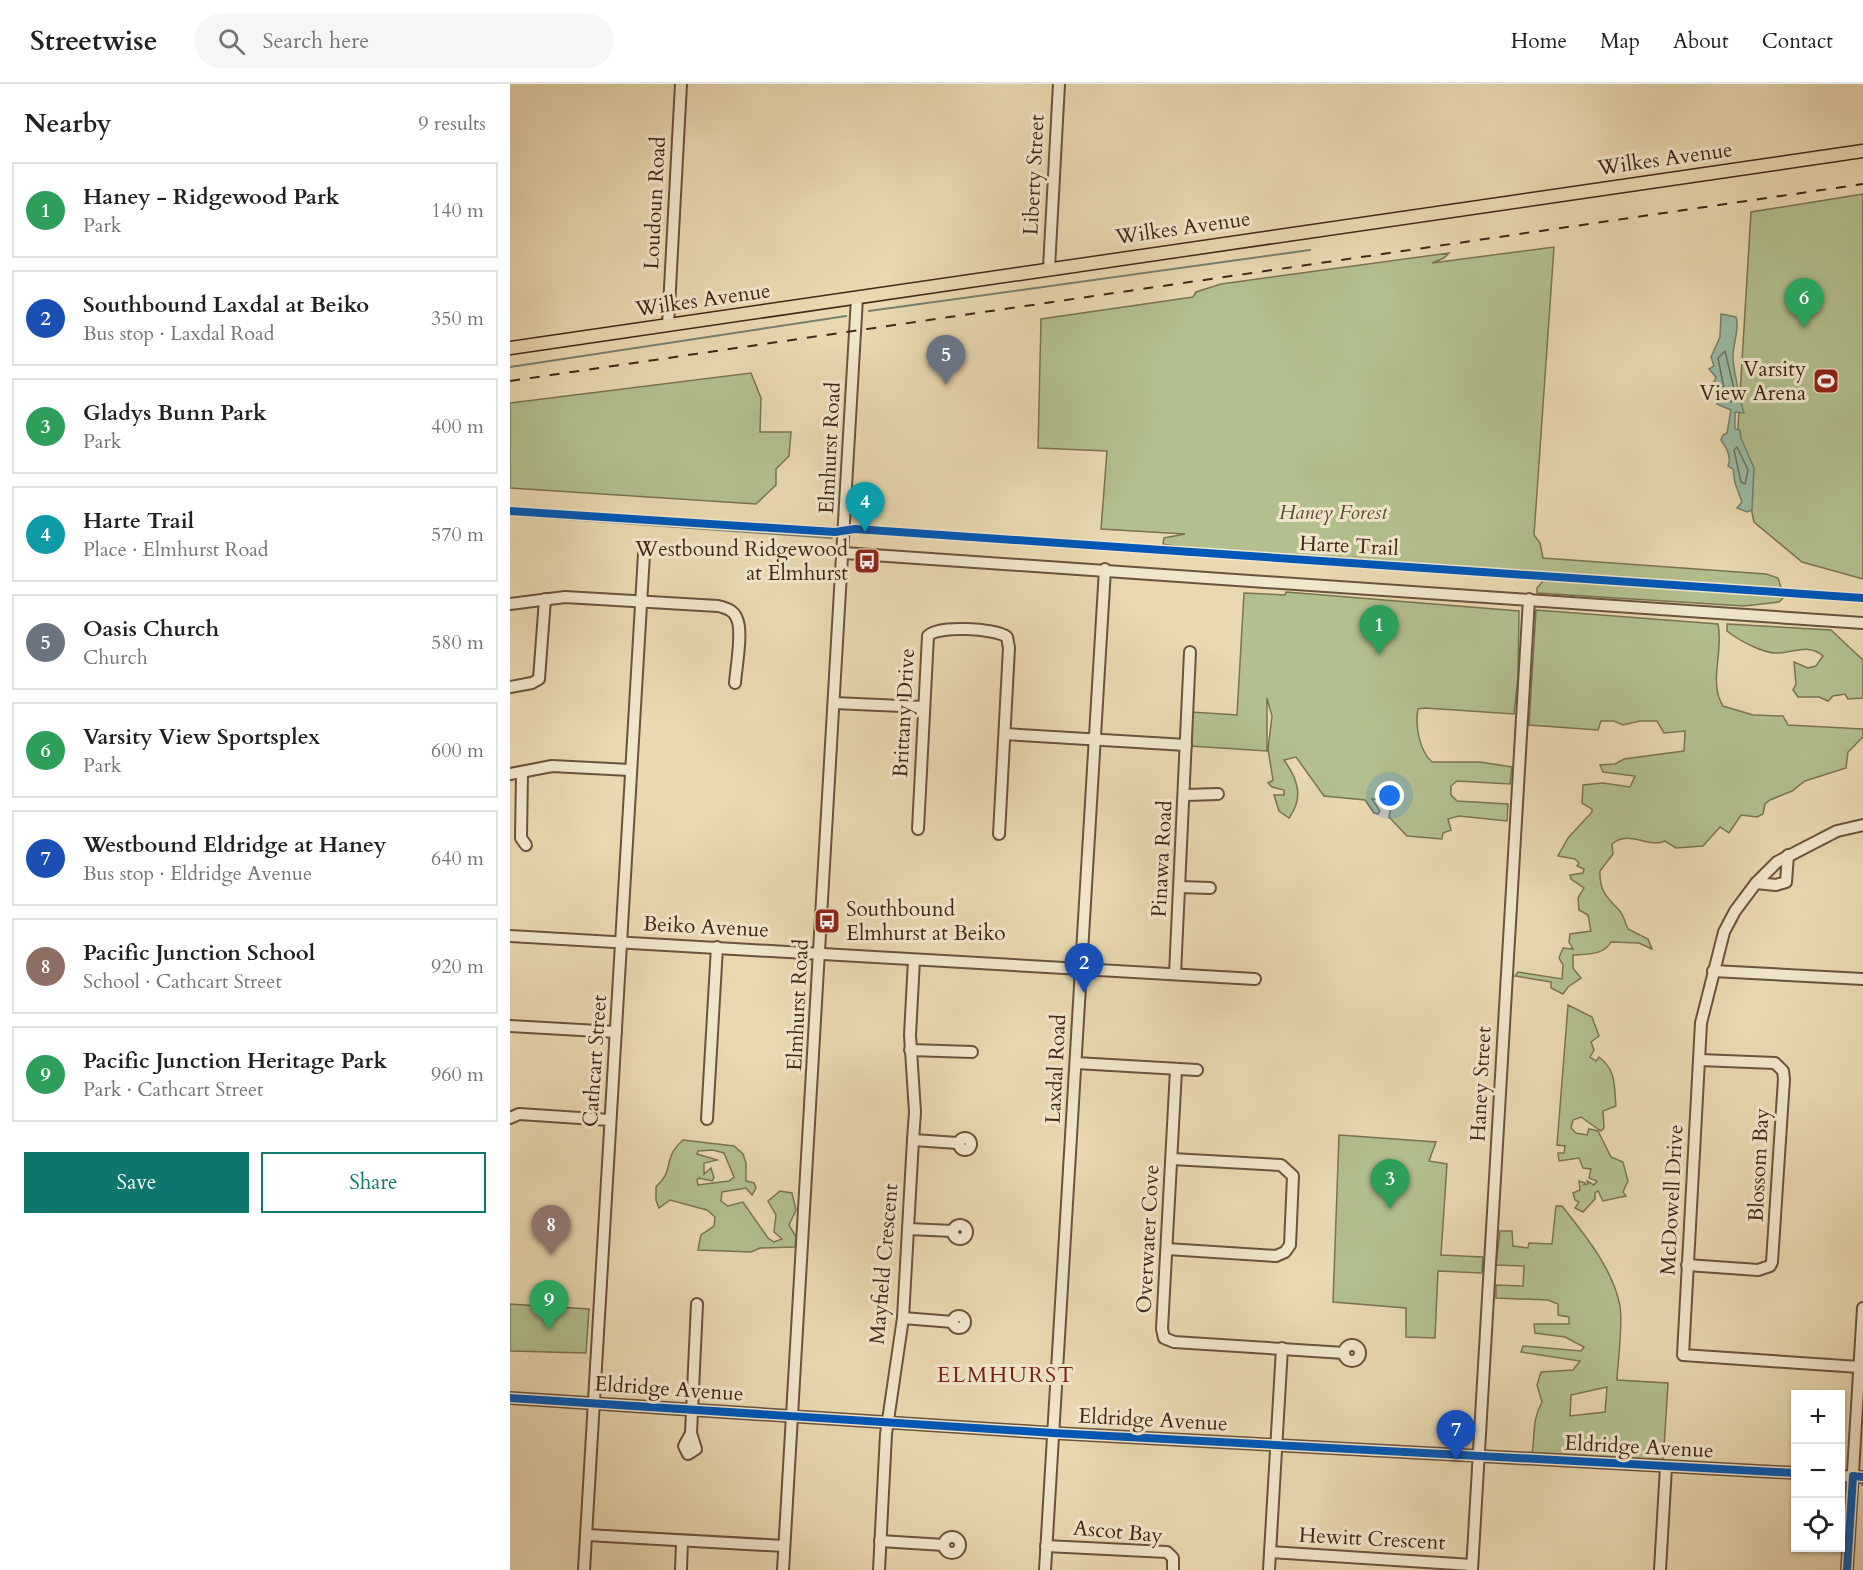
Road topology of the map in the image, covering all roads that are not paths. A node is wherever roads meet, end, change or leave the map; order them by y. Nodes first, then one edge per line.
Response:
1 (681, 84) edge
2 (1059, 84) edge
3 (1863, 151) edge
4 (1048, 268) junction
5 (856, 298) junction
6 (668, 325) junction
7 (510, 348) edge
8 (844, 553) junction
9 (644, 554) dead end
10 (1105, 569) junction
11 (545, 599) junction
12 (1530, 599) junction
13 (642, 601) junction
14 (510, 604) edge
15 (1863, 623) edge
16 (1190, 652) dead end
17 (735, 683) dead end
18 (510, 687) edge
19 (834, 703) junction
20 (924, 706) junction
21 (1005, 734) junction
22 (1095, 740) junction
23 (1186, 745) junction
24 (630, 770) junction
25 (522, 772) junction
26 (510, 774) edge
27 (1218, 794) dead end
28 (1185, 795) junction
29 (1863, 825) edge
30 (918, 829) dead end
31 (999, 834) dead end
32 (526, 845) dead end
33 (1788, 855) junction
34 (1756, 883) junction
35 (1180, 887) junction
36 (1210, 888) dead end
37 (510, 936) edge
38 (621, 943) junction
39 (717, 947) junction
40 (820, 953) junction
41 (914, 960) junction
42 (1082, 969) junction
43 (1713, 971) junction
44 (1175, 975) junction
45 (1255, 979) dead end
46 (1863, 979) edge
47 (510, 1026) edge
48 (616, 1032) junction
49 (910, 1050) junction
50 (972, 1052) dead end
51 (1698, 1060) junction
52 (1076, 1063) junction
53 (1176, 1070) junction
54 (1197, 1070) dead end
55 (510, 1118) edge
56 (707, 1119) dead end
57 (610, 1120) junction
58 (913, 1140) junction
59 (958, 1143) dead end
60 (1172, 1159) junction
61 (908, 1229) junction
62 (953, 1231) dead end
63 (1167, 1249) junction
64 (1688, 1265) junction
65 (697, 1304) dead end
66 (1863, 1308) edge
67 (903, 1318) junction
68 (953, 1322) dead end
69 (1282, 1348) junction
70 (1344, 1353) dead end
71 (1859, 1367) junction
72 (510, 1398) edge
73 (594, 1403) junction
74 (691, 1409) junction
75 (792, 1414) junction
76 (888, 1422) junction
77 (1053, 1432) junction
78 (691, 1433) dead end
79 (1276, 1444) junction
80 (1478, 1456) junction
81 (1666, 1467) junction
82 (1791, 1473) edge
83 (1858, 1477) edge
84 (587, 1535) junction
85 (682, 1541) junction
86 (880, 1541) junction
87 (944, 1545) dead end
88 (784, 1546) junction
89 (1046, 1546) junction
90 (1270, 1552) junction
91 (1372, 1564) edge
92 (1472, 1567) edge
93 (584, 1570) edge
94 (681, 1570) edge
95 (783, 1570) edge
96 (879, 1570) edge
97 (1045, 1570) edge
98 (1173, 1570) edge
99 (1269, 1570) edge
100 (1660, 1570) edge
101 (1847, 1570) edge

1 - 6 street, Loudoun Road
2 - 4 street, Liberty Street
3 - 4 main road, Wilkes Avenue
4 - 5 main road, Wilkes Avenue
5 - 6 main road, Wilkes Avenue
5 - 8 street, Elmhurst Road
6 - 7 main road, Wilkes Avenue
8 - 10 street
8 - 19 street, Elmhurst Road
9 - 13 street, Cathcart Street
10 - 12 street
10 - 22 street, Laxdal Road
11 - 13 street
11 - 14 street
11 - 18 street
12 - 15 street
12 - 80 street, Haney Street
13 - 17 street
13 - 24 street, Cathcart Street
16 - 23 street, Pinawa Road
19 - 20 street
19 - 40 street, Elmhurst Road
20 - 21 street, Brittany Drive
20 - 30 street, Brittany Drive
21 - 22 street
21 - 31 street, Brittany Drive
22 - 23 street
22 - 42 street, Laxdal Road
23 - 28 street, Pinawa Road
24 - 25 street
24 - 38 street, Cathcart Street
25 - 26 street
25 - 32 street
27 - 28 street
28 - 35 street, Pinawa Road
29 - 33 street, McDowell Drive
33 - 34 street, McDowell Drive
33 - 34 street
34 - 43 street, McDowell Drive
35 - 36 street
35 - 44 street, Pinawa Road
37 - 38 street, Beiko Avenue
38 - 39 street, Beiko Avenue
38 - 48 street, Cathcart Street
39 - 40 street, Beiko Avenue
39 - 56 street
40 - 41 street, Beiko Avenue
40 - 75 street, Elmhurst Road
41 - 42 street, Beiko Avenue
41 - 49 street, Mayfield Crescent
42 - 44 street, Beiko Avenue
42 - 52 street, Laxdal Road
43 - 46 street
43 - 51 street, McDowell Drive
44 - 45 street, Beiko Avenue
47 - 48 street
48 - 57 street, Cathcart Street
49 - 50 street
49 - 58 street, Mayfield Crescent
51 - 64 street, McDowell Drive
51 - 64 street, Blossom Bay
52 - 53 street
52 - 77 street, Laxdal Road
53 - 54 street
53 - 60 street, Overwater Cove
55 - 57 street
57 - 73 street, Cathcart Street
58 - 59 street
58 - 61 street, Mayfield Crescent
60 - 63 street, Overwater Cove
60 - 63 street
61 - 62 street
61 - 67 street, Mayfield Crescent
63 - 69 street, Overwater Cove
64 - 71 street, McDowell Drive
65 - 74 street
66 - 71 street
67 - 68 street
67 - 76 street, Mayfield Crescent
69 - 70 street, Overwater Cove
69 - 79 street, Hewitt Crescent
71 - 83 street
72 - 73 street, Eldridge Avenue
73 - 74 street, Eldridge Avenue
73 - 84 street, Cathcart Street
74 - 75 street, Eldridge Avenue
74 - 78 street
75 - 76 street, Eldridge Avenue
75 - 88 street, Elmhurst Road
76 - 77 street, Eldridge Avenue
76 - 86 street, Mayfield Crescent
77 - 79 street, Eldridge Avenue
77 - 89 street, Laxdal Road
79 - 80 street, Eldridge Avenue
79 - 90 street, Hewitt Crescent
80 - 81 street, Eldridge Avenue
80 - 92 street, Haney Street
81 - 82 street, Eldridge Avenue
81 - 100 street
83 - 101 street
84 - 85 street
84 - 93 street, Cathcart Street
85 - 88 street
85 - 94 street
86 - 87 street
86 - 96 street, Mayfield Crescent
88 - 95 street, Elmhurst Road
89 - 97 street, Laxdal Road
89 - 98 street, Ascot Bay
90 - 91 street, Hewitt Crescent
90 - 99 street, Hewitt Crescent
91 - 92 street, Hewitt Crescent

